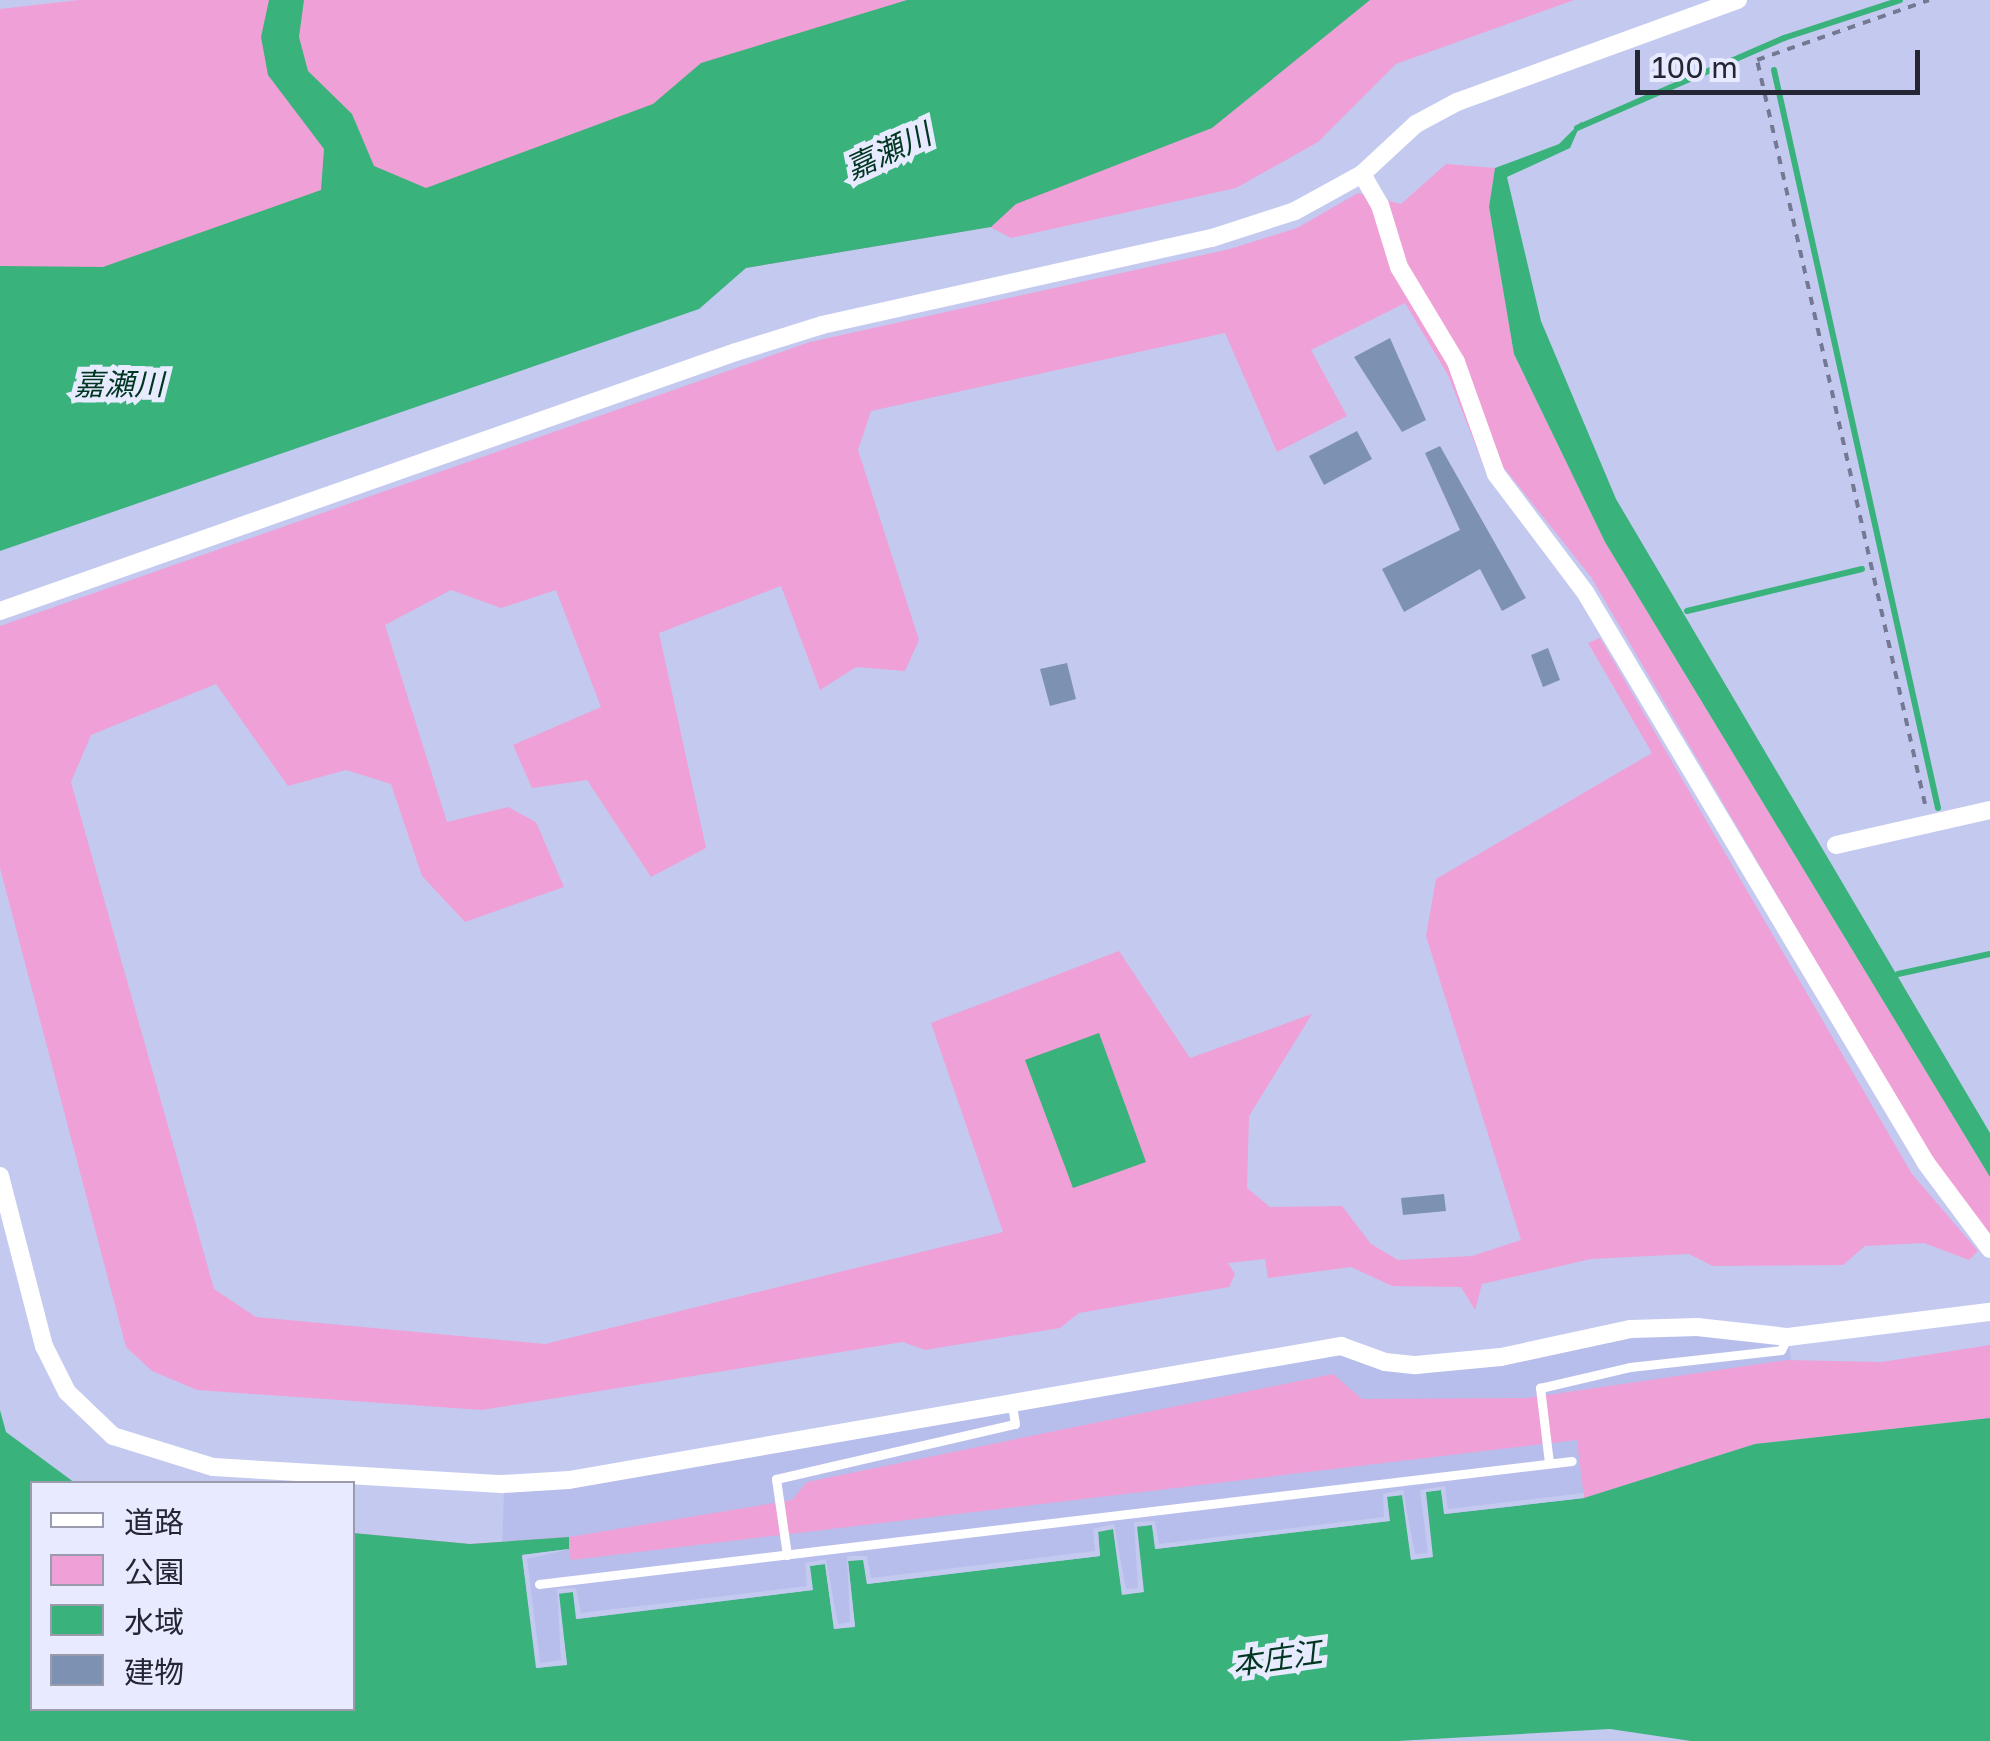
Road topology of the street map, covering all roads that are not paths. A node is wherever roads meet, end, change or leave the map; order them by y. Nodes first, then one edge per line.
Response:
1 (1738, 0) edge
2 (1362, 174) junction
3 (0, 611) edge
4 (1990, 810) edge
5 (1836, 844) dead end
6 (0, 1176) edge
7 (1990, 1249) edge
8 (1990, 1312) edge
9 (1788, 1337) junction
10 (1012, 1412) dead end
11 (1572, 1460) dead end
12 (1549, 1463) junction
13 (787, 1555) junction
14 (540, 1584) dead end

1 - 2 street
2 - 3 street
2 - 7 street
4 - 5 street
6 - 9 street
8 - 9 street
9 - 12 lane
10 - 13 lane
11 - 12 lane
12 - 13 lane
13 - 14 lane

